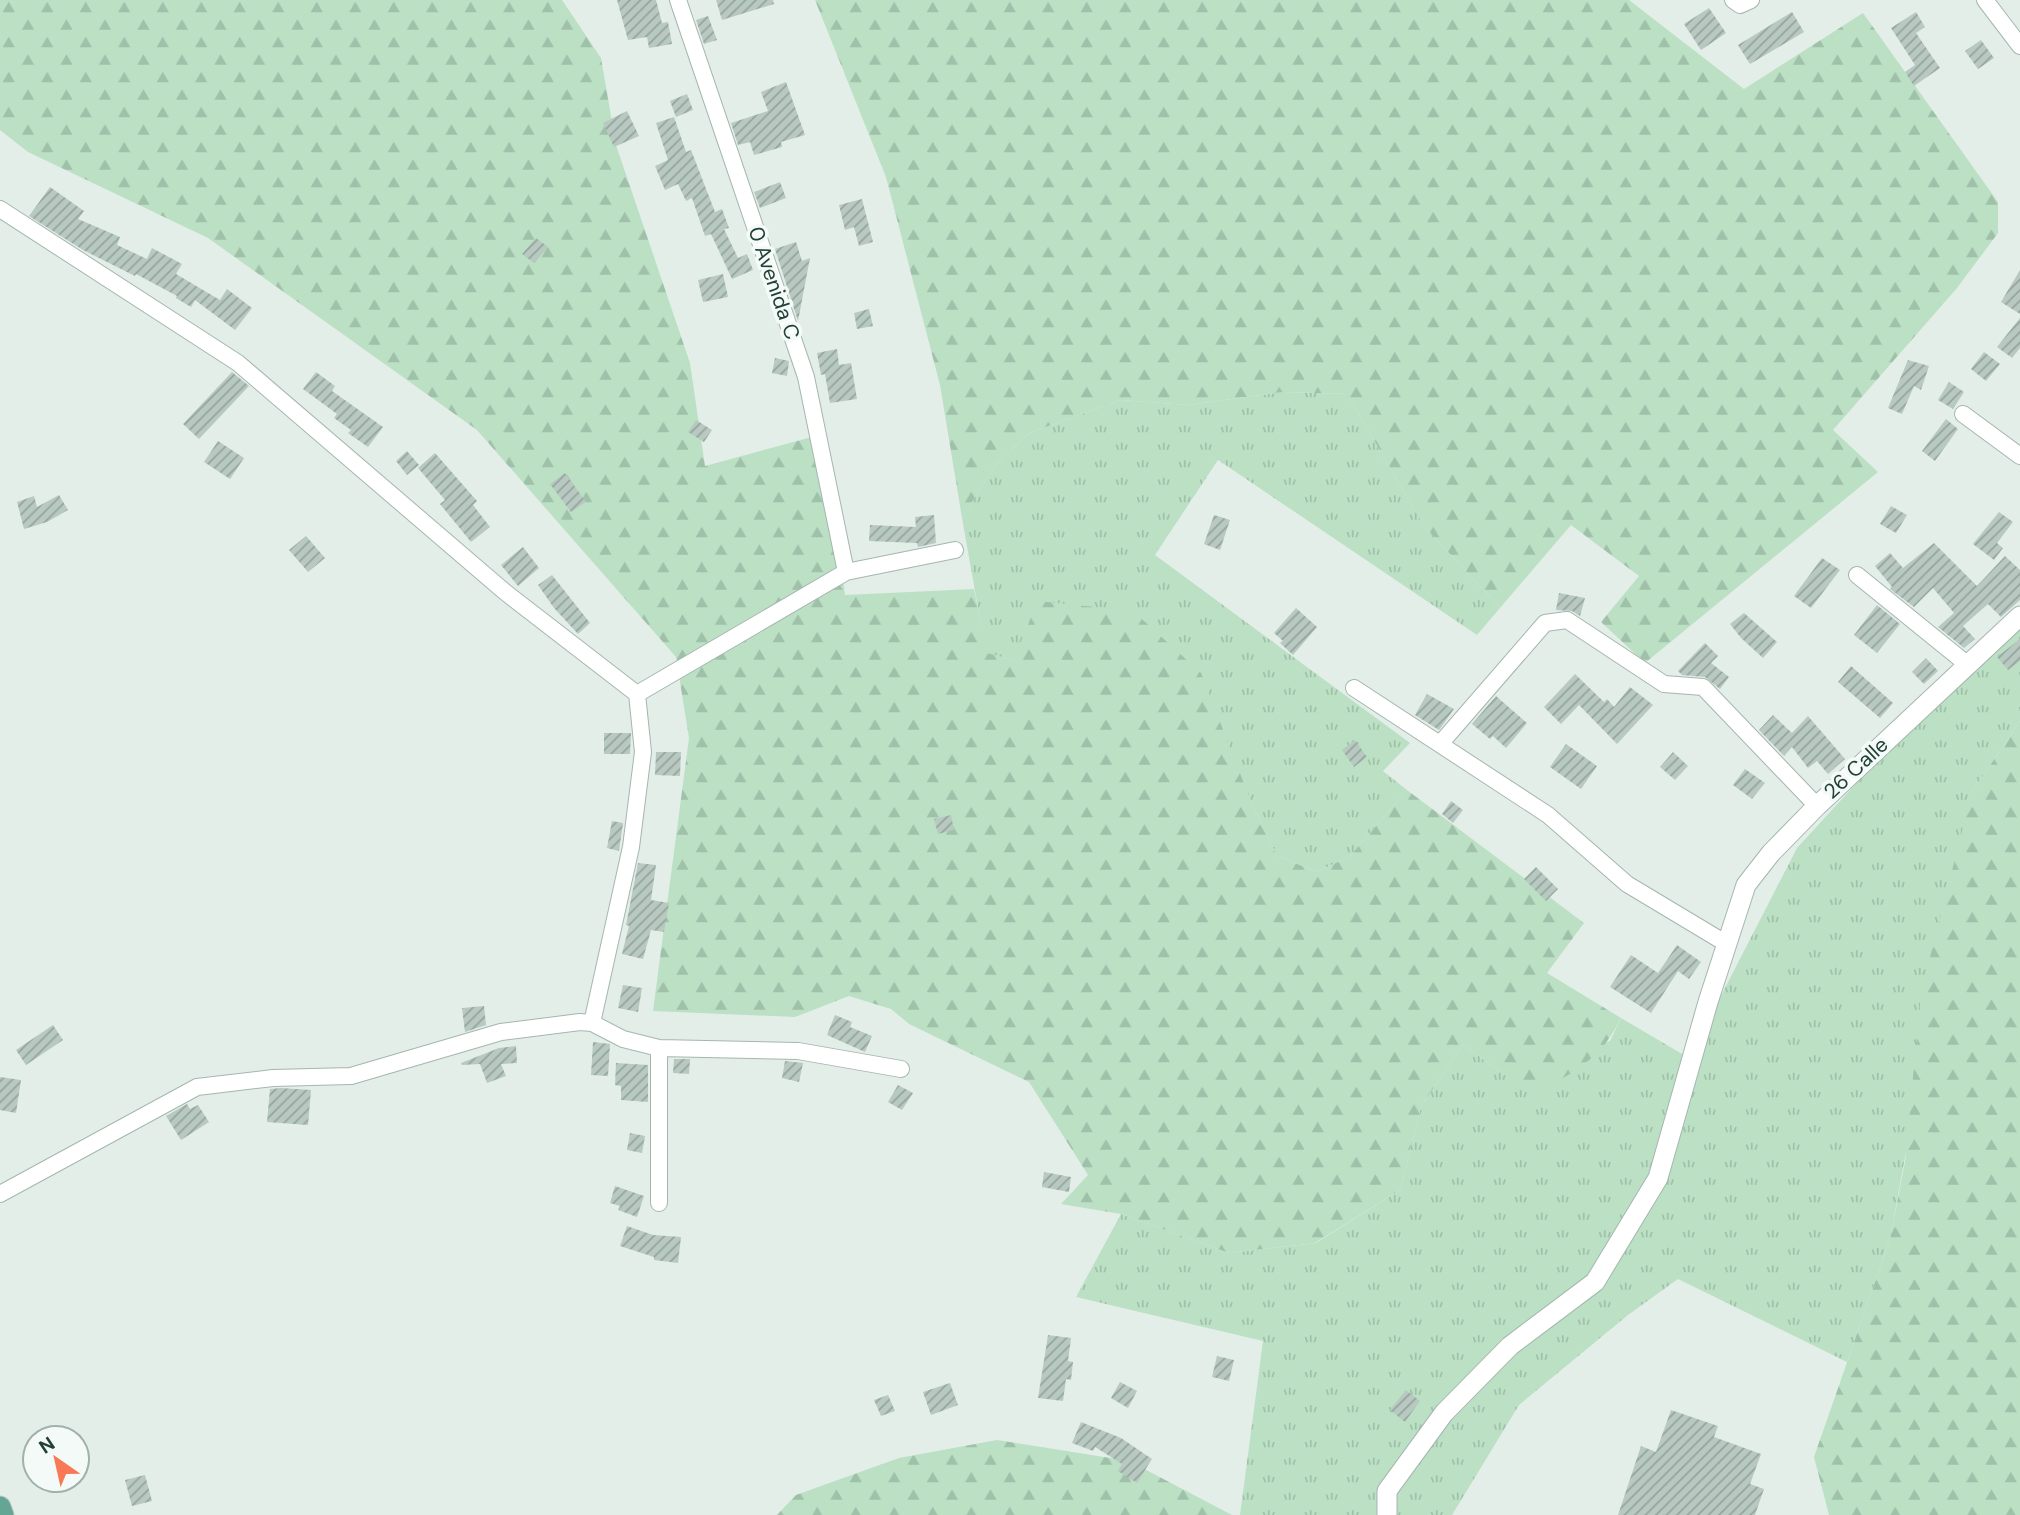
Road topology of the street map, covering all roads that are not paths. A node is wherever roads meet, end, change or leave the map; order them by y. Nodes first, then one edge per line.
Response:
1 (678, 0) edge
2 (1985, 0) edge
3 (2020, 46) edge
4 (0, 209) edge
5 (1963, 414) dead end
6 (2020, 456) edge
7 (955, 550) dead end
8 (846, 572) junction
9 (1857, 575) dead end
10 (2020, 616) edge
11 (1968, 665) junction
12 (1354, 688) dead end
13 (637, 694) junction
14 (1440, 744) junction
15 (1817, 806) junction
16 (1727, 944) junction
17 (592, 1023) junction
18 (659, 1048) junction
19 (901, 1069) dead end
20 (0, 1194) edge
21 (659, 1203) dead end
22 (0, 1507) edge
23 (3, 1515) edge
24 (1387, 1515) edge

1 - 8 street, 0 Avenida C
2 - 3 street
4 - 13 street
5 - 6 street
7 - 8 street
8 - 13 street
9 - 11 street
10 - 11 street, 26 Calle
11 - 15 street, 26 Calle
12 - 14 street
13 - 17 street
14 - 15 street
14 - 16 street
15 - 16 street, 26 Calle
16 - 24 street, 26 Calle
17 - 18 street
17 - 20 street
18 - 19 street
18 - 21 street
22 - 23 main road

